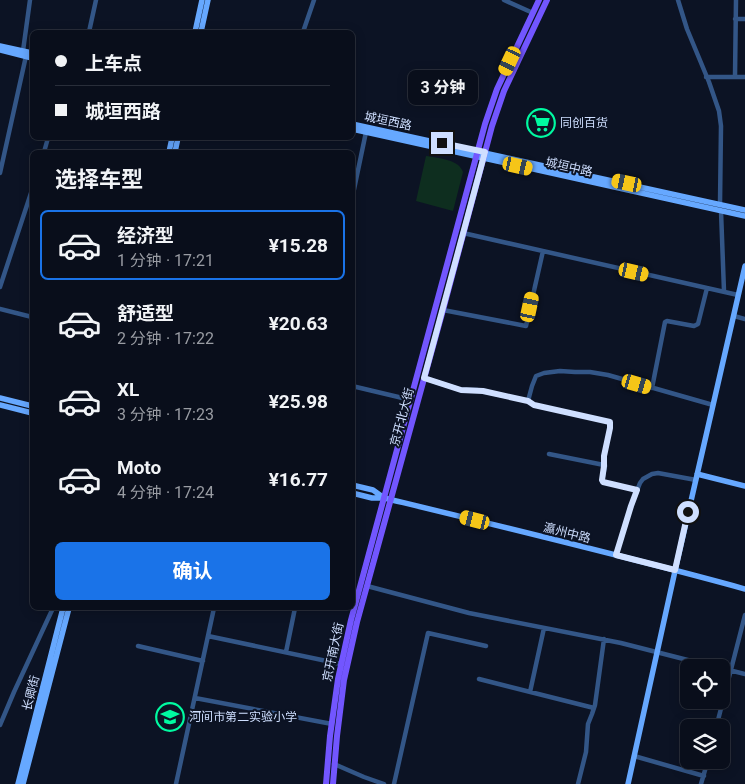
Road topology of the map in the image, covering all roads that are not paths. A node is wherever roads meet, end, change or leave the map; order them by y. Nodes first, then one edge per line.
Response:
1 (30, 0) edge
2 (96, 0) edge
3 (202, 0) edge
4 (208, 0) edge
5 (314, 0) edge
6 (504, 0) edge
7 (539, 0) edge
8 (546, 0) edge
9 (678, 0) edge
10 (736, 0) edge
11 (533, 13) junction
12 (735, 19) junction
13 (745, 19) edge
14 (89, 30) edge
15 (195, 30) edge
16 (201, 30) edge
17 (304, 30) edge
18 (0, 46) edge
19 (0, 50) edge
20 (27, 55) edge
21 (735, 76) junction
22 (706, 77) junction
23 (745, 77) edge
24 (355, 125) edge
25 (355, 130) edge
26 (366, 132) junction
27 (480, 155) junction
28 (0, 173) edge
29 (355, 185) edge
30 (30, 200) edge
31 (720, 204) junction
32 (745, 210) edge
33 (722, 211) junction
34 (745, 216) edge
35 (463, 233) junction
36 (542, 251) junction
37 (745, 266) edge
38 (0, 287) edge
39 (707, 288) junction
40 (724, 291) dead end
41 (738, 295) junction
42 (0, 308) edge
43 (443, 310) junction
44 (30, 316) edge
45 (734, 316) junction
46 (745, 319) edge
47 (424, 378) junction
48 (355, 387) edge
49 (652, 388) junction
50 (0, 398) edge
51 (410, 400) junction
52 (528, 401) junction
53 (0, 405) edge
54 (713, 405) junction
55 (30, 406) edge
56 (30, 412) edge
57 (549, 454) dead end
58 (604, 465) junction
59 (696, 477) junction
60 (355, 486) edge
61 (745, 486) edge
62 (637, 490) junction
63 (355, 494) edge
64 (387, 499) junction
65 (616, 555) junction
66 (675, 570) junction
67 (367, 586) junction
68 (356, 589) edge
69 (745, 589) edge
70 (52, 610) edge
71 (62, 610) edge
72 (68, 610) edge
73 (214, 610) edge
74 (295, 610) edge
75 (352, 610) edge
76 (745, 615) edge
77 (544, 628) junction
78 (208, 636) junction
79 (604, 639) junction
80 (138, 646) dead end
81 (486, 646) dead end
82 (286, 652) junction
83 (657, 652) junction
84 (685, 659) edge
85 (203, 661) junction
86 (341, 664) junction
87 (730, 670) joint
88 (745, 674) edge
89 (479, 679) dead end
90 (530, 692) junction
91 (195, 698) junction
92 (594, 708) junction
93 (332, 724) junction
94 (0, 725) edge
95 (634, 756) junction
96 (334, 764) junction
97 (706, 769) edge
98 (704, 776) junction
99 (18, 784) edge
100 (24, 784) edge
101 (176, 784) edge
102 (326, 784) edge
103 (333, 784) edge
104 (384, 784) edge
105 (394, 784) edge
106 (578, 784) edge
107 (628, 784) edge
108 (702, 784) edge

1 - 20 street
2 - 14 street
3 - 15 main road
4 - 16 main road
5 - 17 street
6 - 11 street
7 - 11 main road, 京开北大街
8 - 27 main road, 京开北大街
9 - 22 street
10 - 12 street
11 - 27 main road, 京开北大街
12 - 13 street
12 - 21 street
18 - 20 main road
19 - 20 main road
20 - 28 street
21 - 22 street
21 - 23 street
22 - 31 street
24 - 27 main road, 城垣西路
25 - 26 main road, 城垣西路
26 - 27 main road, 城垣西路
26 - 29 street
27 - 31 main road, 城垣中路
27 - 33 main road, 城垣中路
27 - 35 main road, 京开北大街
27 - 51 main road, 京开北大街
30 - 38 street
31 - 32 main road, 城垣中路
33 - 34 main road, 城垣中路
33 - 40 street
35 - 36 street
35 - 43 main road, 京开北大街
36 - 39 street
36 - 43 street
37 - 41 main road
39 - 41 street
39 - 49 street
41 - 45 main road
42 - 44 street
43 - 47 main road, 京开北大街
45 - 46 street
45 - 54 main road
47 - 52 street
47 - 64 main road, 京开北大街
48 - 51 street
49 - 52 street
49 - 54 street
50 - 55 main road
51 - 64 main road, 京开北大街
52 - 58 street
53 - 56 main road
54 - 59 main road
57 - 58 street
58 - 62 street
59 - 61 main road
59 - 62 street
59 - 66 main road
60 - 64 main road
62 - 65 street
63 - 64 main road
64 - 65 main road, 瀛州中路
64 - 67 main road, 京开南大街
64 - 68 main road, 京开南大街
65 - 66 main road, 瀛州中路
66 - 69 main road, 瀛州中路
66 - 83 main road
67 - 77 street
67 - 96 main road, 京开南大街
70 - 94 street
71 - 99 main road, 长卿街
72 - 100 main road, 长卿街
73 - 78 street
74 - 82 street
75 - 86 main road, 京开南大街
76 - 87 street
77 - 79 street
77 - 90 street
78 - 82 street
78 - 85 street
79 - 83 street
79 - 92 street
80 - 85 street
81 - 105 street
82 - 86 street
83 - 84 street
83 - 95 main road
85 - 91 street
86 - 93 main road, 京开南大街
87 - 88 street
89 - 90 street
90 - 92 street
91 - 93 street
91 - 101 street
92 - 106 street
93 - 102 main road, 京开南大街
95 - 98 street
95 - 107 main road
96 - 103 main road, 京开南大街
96 - 104 street
97 - 98 street
98 - 108 street

